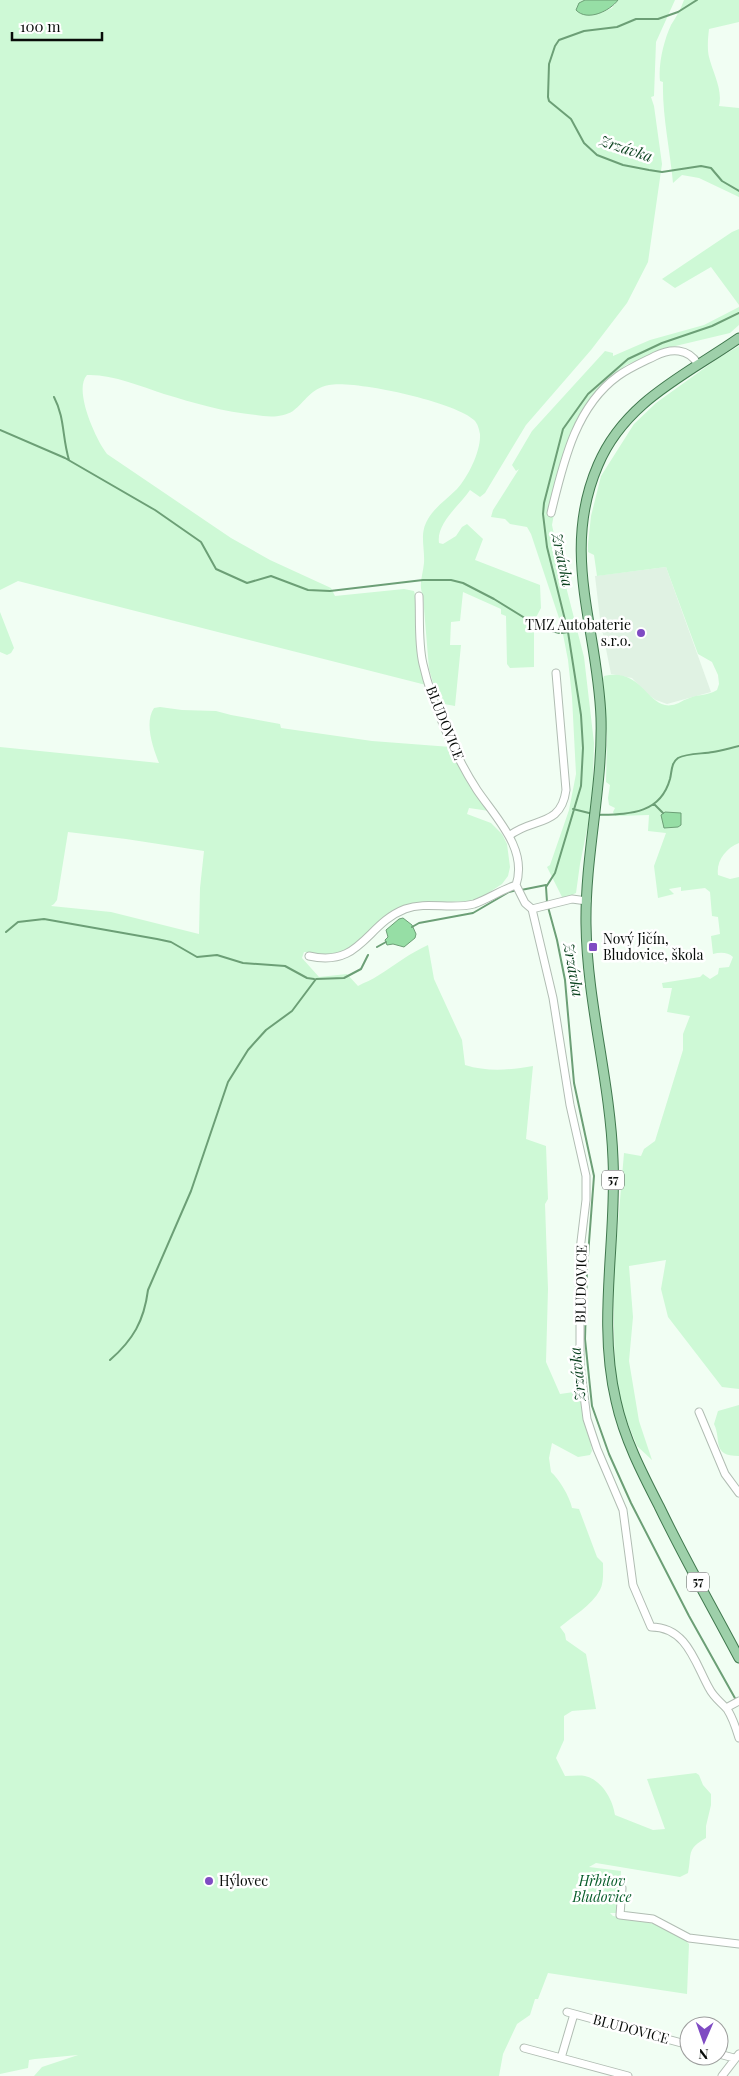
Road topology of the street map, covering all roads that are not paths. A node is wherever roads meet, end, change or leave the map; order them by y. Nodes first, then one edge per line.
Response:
1 (739, 338) edge
2 (698, 364) junction
3 (551, 513) dead end
4 (419, 596) dead end
5 (556, 673) dead end
6 (509, 836) junction
7 (516, 885) junction
8 (587, 901) junction
9 (535, 908) junction
10 (309, 956) dead end
11 (699, 1412) dead end
12 (739, 1493) edge
13 (739, 1658) edge
14 (739, 1701) edge
15 (728, 1706) junction
16 (739, 1738) edge
17 (622, 1888) dead end
18 (739, 1944) edge
19 (679, 2042) edge
20 (524, 2048) dead end
21 (736, 2056) edge
22 (560, 2058) junction
23 (628, 2076) edge
24 (722, 2076) edge

1 - 2 main road, 57
2 - 3 street
2 - 8 main road, 57
4 - 6 street, BLUDOVICE
5 - 6 street
6 - 7 street, BLUDOVICE
7 - 9 street, BLUDOVICE
7 - 10 street
8 - 9 street
8 - 13 main road, 57
9 - 15 street, BLUDOVICE
11 - 12 street
14 - 15 street
15 - 16 street, BLUDOVICE
17 - 18 street
19 - 22 street, BLUDOVICE
20 - 22 street
21 - 24 street
22 - 23 street

